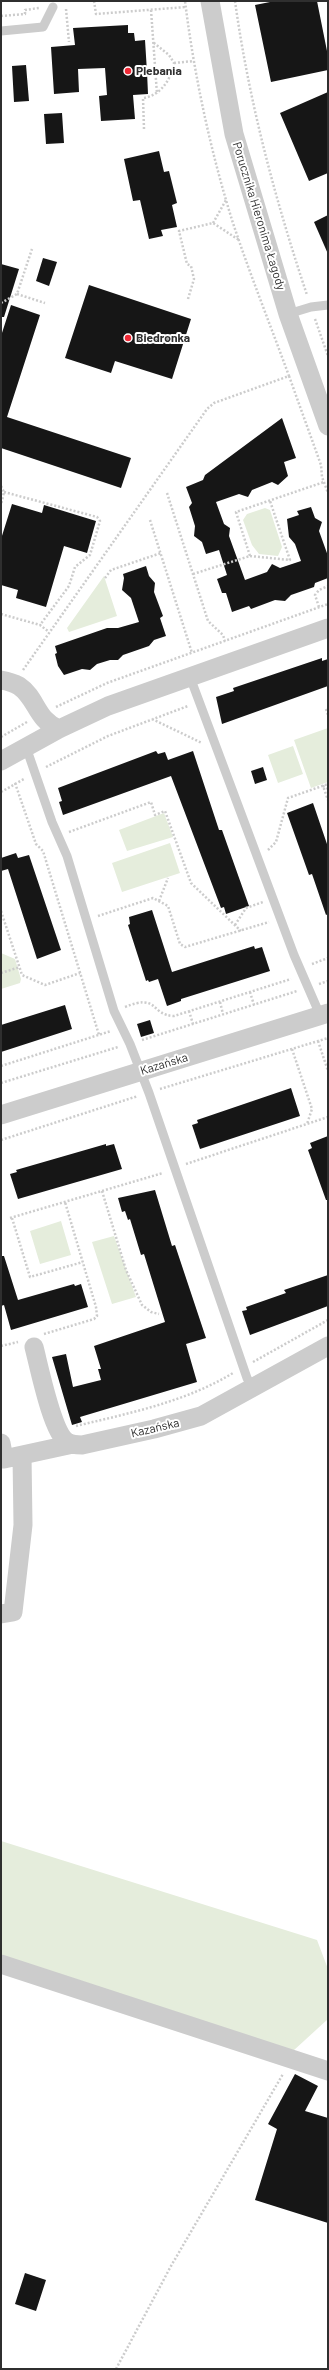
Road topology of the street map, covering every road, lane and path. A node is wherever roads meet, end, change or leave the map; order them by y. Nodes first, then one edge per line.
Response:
1 (94, 1) edge
2 (185, 1) edge
3 (210, 1) edge
4 (235, 1) edge
5 (53, 7) junction
6 (186, 8) junction
7 (151, 10) junction
8 (1, 16) edge
9 (1, 31) edge
10 (69, 42) dead end
11 (154, 43) junction
12 (194, 61) junction
13 (174, 63) junction
14 (157, 94) junction
15 (144, 128) dead end
16 (226, 200) junction
17 (214, 223) junction
18 (239, 240) junction
19 (32, 249) dead end
20 (17, 294) junction
21 (188, 299) dead end
22 (1, 303) edge
23 (45, 303) dead end
24 (328, 305) edge
25 (311, 307) junction
26 (288, 314) junction
27 (328, 356) edge
28 (289, 376) junction
29 (328, 426) edge
30 (324, 482) junction
31 (1, 486) edge
32 (4, 492) junction
33 (167, 493) dead end
34 (328, 493) edge
35 (270, 501) junction
36 (1, 505) edge
37 (150, 520) dead end
38 (161, 553) junction
39 (250, 556) junction
40 (193, 574) junction
41 (105, 578) dead end
42 (328, 586) edge
43 (328, 604) edge
44 (319, 607) junction
45 (1, 614) edge
46 (40, 626) junction
47 (328, 628) edge
48 (49, 632) junction
49 (225, 641) junction
50 (192, 653) junction
51 (192, 681) junction
52 (8, 682) edge
53 (326, 709) dead end
54 (39, 714) junction
55 (328, 715) edge
56 (152, 719) junction
57 (59, 729) junction
58 (1, 737) edge
59 (32, 744) junction
60 (203, 744) dead end
61 (1, 761) edge
62 (35, 773) junction
63 (15, 783) junction
64 (328, 784) edge
65 (323, 786) junction
66 (328, 789) edge
67 (1, 792) edge
68 (328, 800) edge
69 (58, 836) junction
70 (256, 854) junction
71 (168, 878) dead end
72 (159, 901) junction
73 (266, 901) dead end
74 (1, 911) edge
75 (86, 920) junction
76 (273, 921) dead end
77 (235, 925) junction
78 (241, 931) junction
79 (328, 958) edge
80 (20, 967) junction
81 (301, 971) junction
82 (1, 973) edge
83 (80, 973) junction
84 (328, 981) edge
85 (309, 987) junction
86 (250, 992) junction
87 (220, 1002) junction
88 (254, 1005) junction
89 (114, 1012) junction
90 (189, 1012) junction
91 (224, 1014) junction
92 (324, 1014) edge
93 (193, 1024) junction
94 (123, 1028) junction
95 (99, 1035) junction
96 (328, 1038) edge
97 (318, 1041) junction
98 (130, 1044) junction
99 (292, 1049) junction
100 (1, 1066) edge
101 (141, 1071) junction
102 (328, 1071) edge
103 (1, 1083) edge
104 (149, 1093) junction
105 (1, 1115) edge
106 (328, 1117) edge
107 (307, 1124) junction
108 (1, 1140) edge
109 (176, 1168) junction
110 (166, 1172) dead end
111 (102, 1191) junction
112 (65, 1202) junction
113 (83, 1262) junction
114 (159, 1314) dead end
115 (328, 1320) edge
116 (32, 1341) junction
117 (1, 1346) edge
118 (328, 1346) edge
119 (244, 1367) junction
120 (253, 1389) junction
121 (58, 1429) junction
122 (73, 1444) junction
123 (9, 1452) edge
124 (1, 1614) edge
125 (1, 1964) edge
126 (292, 2060) junction
127 (328, 2071) edge
128 (116, 2369) edge

1 - 7 path
2 - 6 path
3 - 26 street, Porucznika Hieronima Łagody
4 - 25 path
5 - 8 path
5 - 9 lane
5 - 10 path
6 - 7 path
6 - 12 path
7 - 11 path
11 - 13 path
11 - 14 path
12 - 13 path
12 - 16 path
13 - 14 path
14 - 15 path
16 - 17 path
16 - 18 path
17 - 18 path
17 - 21 path
18 - 28 path
19 - 20 path
20 - 22 path
20 - 23 path
24 - 25 lane
25 - 26 lane
25 - 27 path
26 - 29 street, Porucznika Hieronima Łagody
28 - 30 path
28 - 48 path
30 - 34 path
30 - 35 path
31 - 32 path
32 - 36 path
32 - 46 path
33 - 40 path
35 - 39 path
35 - 39 path
37 - 38 path
38 - 41 path
38 - 50 path
39 - 40 path
40 - 49 path
42 - 44 path
43 - 44 path
44 - 49 path
45 - 46 path
46 - 48 path
47 - 51 street
48 - 52 path
49 - 50 path
50 - 54 path
51 - 56 path
51 - 57 street
51 - 70 lane
52 - 54 street
53 - 55 path
54 - 57 street
54 - 58 path
54 - 59 street
56 - 60 path
56 - 62 path
57 - 59 street
59 - 61 street
59 - 62 lane
62 - 63 path
62 - 69 lane
63 - 67 path
63 - 83 path
64 - 65 path
65 - 66 path
65 - 68 path
65 - 70 path
69 - 75 lane
69 - 77 path
70 - 81 lane
71 - 72 path
72 - 75 path
72 - 78 path
73 - 77 path
74 - 80 path
75 - 89 lane
76 - 78 path
77 - 78 path
79 - 81 path
80 - 82 path
80 - 83 path
81 - 85 lane
81 - 86 path
83 - 95 path
84 - 85 path
85 - 88 path
85 - 92 lane
86 - 87 path
86 - 88 path
87 - 90 path
87 - 91 path
88 - 91 path
89 - 90 path
89 - 94 lane
90 - 93 path
91 - 93 path
92 - 101 street, Kazańska
93 - 98 path
94 - 95 path
94 - 98 lane
95 - 100 path
96 - 97 path
97 - 99 path
97 - 102 path
98 - 101 lane
98 - 103 path
99 - 104 path
99 - 107 path
101 - 104 lane
101 - 105 street, Kazańska
104 - 108 path
104 - 109 lane
106 - 107 path
107 - 109 path
109 - 119 lane
110 - 111 path
111 - 112 path
111 - 114 path
112 - 113 path
112 - 113 path
113 - 116 path
115 - 119 path
116 - 117 path
116 - 121 street
118 - 120 street, Kazańska
119 - 120 lane
119 - 121 path
120 - 122 street, Kazańska
121 - 122 street
122 - 123 street, Kazańska
123 - 124 street
125 - 126 street
126 - 127 street
126 - 128 path

